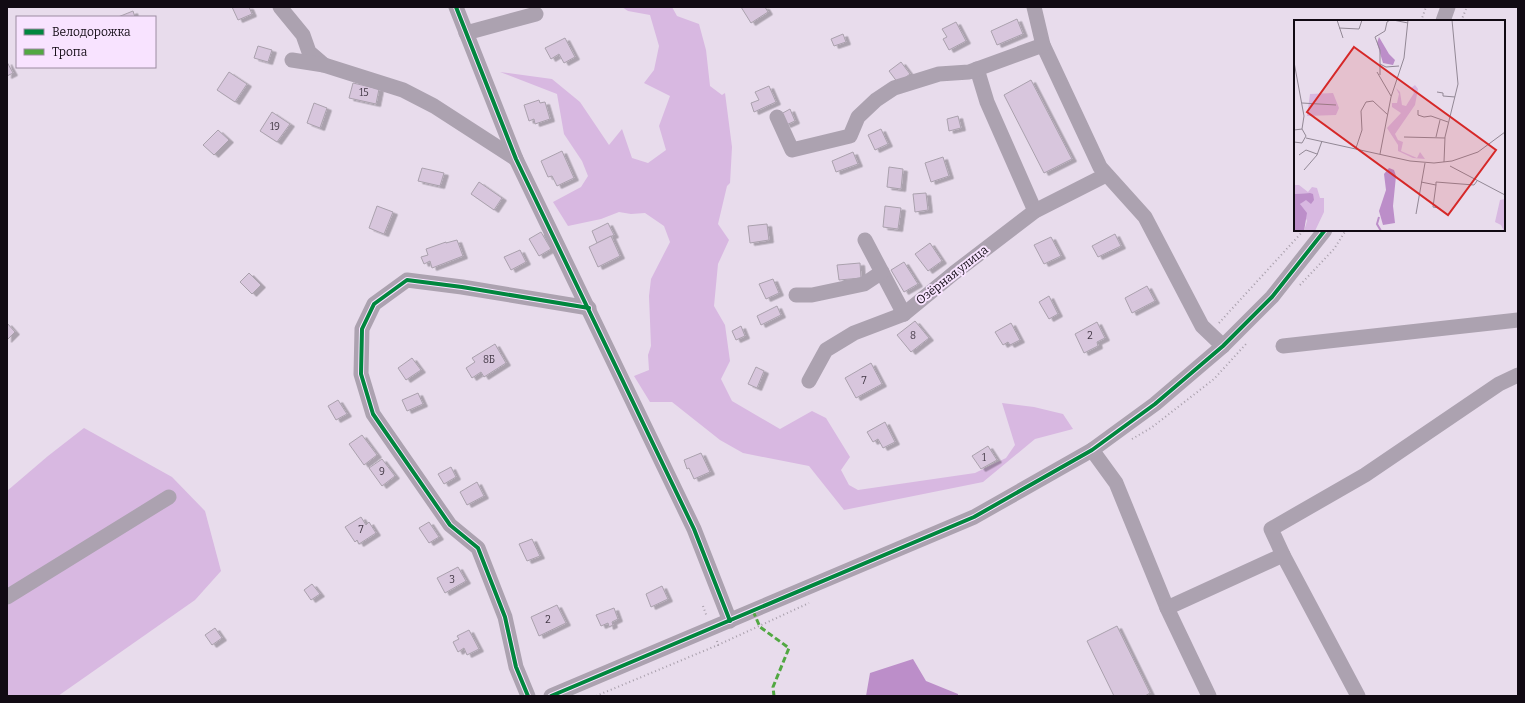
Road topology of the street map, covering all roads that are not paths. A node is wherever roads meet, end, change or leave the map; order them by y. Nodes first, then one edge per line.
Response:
1 (280, 7) edge
2 (456, 7) edge
3 (1034, 7) edge
4 (1448, 7) edge
5 (536, 14) dead end
6 (1443, 20) edge
7 (466, 33) junction
8 (1043, 45) junction
9 (292, 60) dead end
10 (324, 65) junction
11 (977, 69) junction
12 (777, 117) dead end
13 (516, 159) junction
14 (1106, 174) junction
15 (1035, 211) junction
16 (1324, 231) edge
17 (865, 240) dead end
18 (882, 272) junction
19 (796, 295) dead end
20 (589, 308) junction
21 (904, 314) junction
22 (1518, 320) edge
23 (1223, 346) junction
24 (1282, 346) dead end
25 (1518, 374) edge
26 (809, 381) dead end
27 (1092, 450) junction
28 (168, 497) dead end
29 (1283, 555) junction
30 (7, 597) edge
31 (1167, 608) junction
32 (730, 621) junction
33 (528, 696) edge
34 (551, 696) edge
35 (1209, 696) edge
36 (1358, 696) edge

1 - 10 street
2 - 7 street
3 - 8 street
4 - 6 street
5 - 7 street
7 - 13 street
8 - 11 street
8 - 14 street
9 - 10 street
10 - 13 street
11 - 12 street
11 - 15 street
13 - 20 street
14 - 15 street, Озёрная улица
14 - 23 street
15 - 21 street, Озёрная улица
16 - 23 street
17 - 18 street
18 - 19 street
18 - 21 street
20 - 32 street
20 - 33 street
21 - 26 street, Озёрная улица
22 - 24 street
23 - 27 street
25 - 29 street
27 - 31 street
27 - 32 street
28 - 30 street
29 - 31 street
29 - 36 street
31 - 35 street
32 - 34 street

